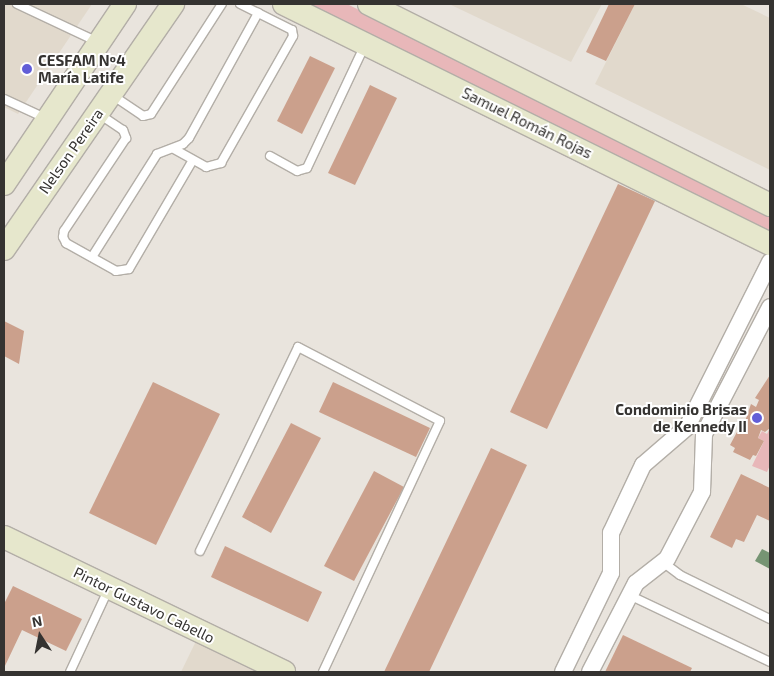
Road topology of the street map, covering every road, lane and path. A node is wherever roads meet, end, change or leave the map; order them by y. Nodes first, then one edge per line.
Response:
1 (17, 4) edge
2 (125, 4) edge
3 (173, 4) edge
4 (222, 4) edge
5 (240, 4) edge
6 (284, 4) edge
7 (369, 4) edge
8 (314, 10) edge
9 (258, 13) junction
10 (100, 42) junction
11 (366, 43) junction
12 (64, 98) junction
13 (4, 99) edge
14 (118, 100) junction
15 (49, 119) junction
16 (100, 119) junction
17 (174, 149) junction
18 (270, 156) dead end
19 (193, 160) junction
20 (4, 184) edge
21 (770, 205) edge
22 (12, 220) edge
23 (770, 244) edge
24 (4, 249) edge
25 (92, 257) junction
26 (770, 262) edge
27 (770, 307) edge
28 (4, 537) edge
29 (200, 552) dead end
30 (664, 563) junction
31 (109, 588) junction
32 (629, 595) junction
33 (770, 620) edge
34 (770, 662) edge
35 (70, 672) edge
36 (284, 672) edge
37 (323, 672) edge
38 (563, 672) edge
39 (590, 672) edge

1 - 10 lane
2 - 10 street
3 - 14 street, Nelson Pereira
4 - 14 lane
5 - 9 lane
6 - 8 street, Samuel Román Rojas
7 - 21 street
8 - 11 street, Samuel Román Rojas
9 - 17 lane
9 - 19 lane
10 - 12 street
11 - 18 lane
11 - 23 street, Samuel Román Rojas
12 - 15 street
12 - 16 street
13 - 15 lane
14 - 16 street, Nelson Pereira
15 - 20 street
16 - 22 street, Nelson Pereira
16 - 25 lane
17 - 19 lane
17 - 25 lane
19 - 25 lane
22 - 24 street, Nelson Pereira
26 - 38 street
27 - 30 street
28 - 31 street, Pintor Gustavo Cabello
29 - 37 lane
30 - 32 street
30 - 33 lane
31 - 35 lane
31 - 36 street, Pintor Gustavo Cabello
32 - 34 lane
32 - 39 street

